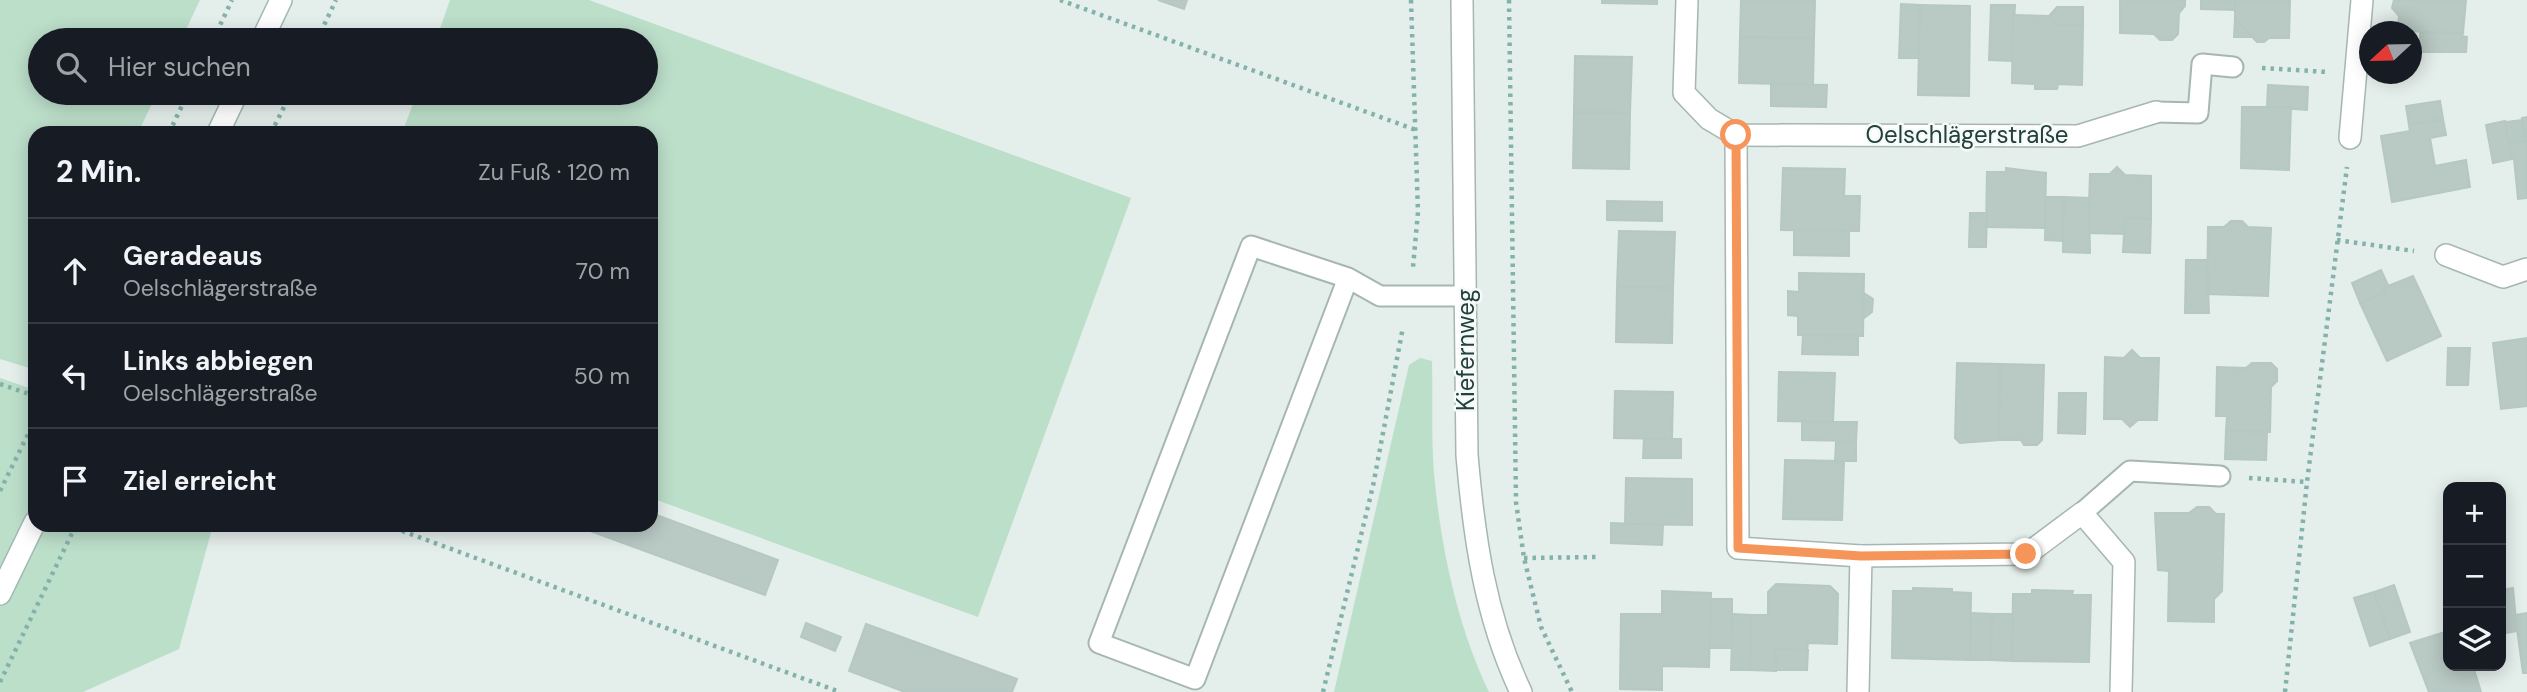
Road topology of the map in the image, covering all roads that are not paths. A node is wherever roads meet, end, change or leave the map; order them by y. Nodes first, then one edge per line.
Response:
1 (281, 0) edge
2 (1462, 0) edge
3 (1687, 0) edge
4 (2362, 0) edge
5 (268, 28) edge
6 (2233, 67) road end
7 (231, 105) edge
8 (2156, 112) joint
9 (221, 126) edge
10 (1736, 135) junction
11 (2350, 138) road end
12 (2446, 255) road end
13 (2527, 269) edge
14 (1348, 278) junction
15 (1465, 296) junction
16 (2220, 475) road end
17 (2082, 513) junction
18 (30, 532) edge
19 (1861, 556) junction
20 (0, 594) edge
21 (1521, 692) edge
22 (1858, 692) edge
23 (2121, 692) edge

1 - 5 street
2 - 15 street, Kiefernweg
3 - 10 street
4 - 11 street
6 - 8 lane, Oelschlägerstraße
7 - 9 street
8 - 10 street, Oelschlägerstraße
10 - 19 street
12 - 13 street
14 - 14 lane
14 - 15 lane
15 - 21 street, Kiefernweg
16 - 17 lane
17 - 19 street
17 - 23 street
18 - 20 street
19 - 22 street

